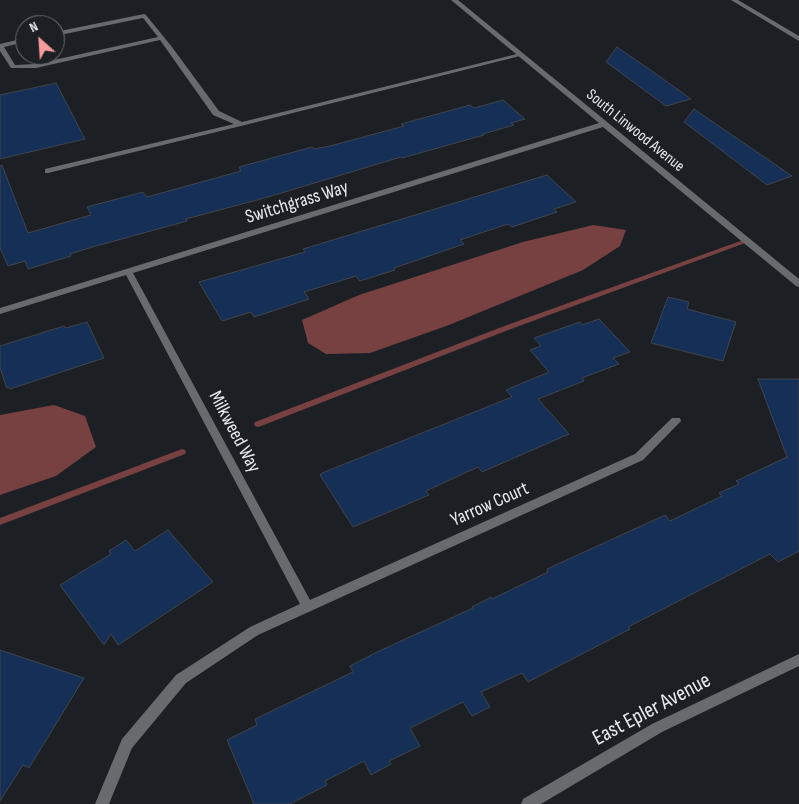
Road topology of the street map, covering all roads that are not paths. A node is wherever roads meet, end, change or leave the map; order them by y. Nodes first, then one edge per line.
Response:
1 (454, 0) edge
2 (734, 0) edge
3 (65, 32) edge
4 (162, 38) junction
5 (799, 38) edge
6 (15, 42) edge
7 (0, 46) edge
8 (521, 55) junction
9 (241, 124) junction
10 (604, 124) junction
11 (48, 171) dead end
12 (128, 273) junction
13 (799, 284) edge
14 (0, 311) edge
15 (676, 421) dead end
16 (308, 607) junction
17 (799, 660) edge
18 (102, 804) edge
19 (528, 804) edge

1 - 8 street, South Linwood Avenue
2 - 5 street
3 - 4 street
4 - 7 street
4 - 9 street
6 - 7 street
8 - 9 street
8 - 10 street, South Linwood Avenue
9 - 11 street
10 - 12 street, Switchgrass Way
10 - 13 street, South Linwood Avenue
12 - 14 street, Switchgrass Way
12 - 16 street, Milkweed Way
15 - 16 street, Yarrow Court
16 - 18 street, Yarrow Court
17 - 19 street, East Epler Avenue

